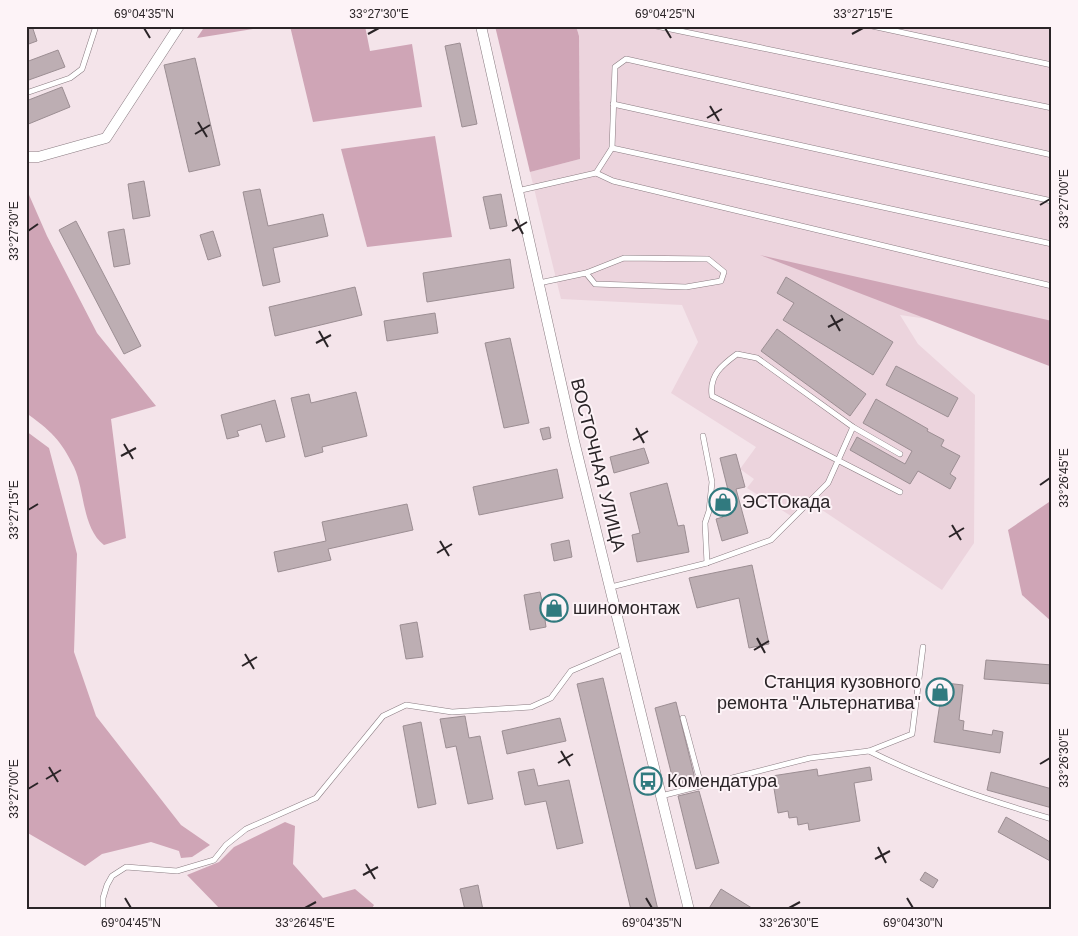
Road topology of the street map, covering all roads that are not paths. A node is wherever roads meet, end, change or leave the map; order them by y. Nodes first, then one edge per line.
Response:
1 (96, 26) edge
2 (179, 26) edge
3 (481, 26) edge
4 (656, 26) edge
5 (872, 26) edge
6 (1052, 65) edge
7 (26, 93) edge
8 (613, 104) junction
9 (1052, 108) edge
10 (612, 148) junction
11 (1052, 155) edge
12 (26, 157) edge
13 (596, 173) junction
14 (517, 191) junction
15 (1052, 200) edge
16 (1052, 244) edge
17 (586, 273) junction
18 (539, 283) junction
19 (1052, 286) edge
20 (852, 427) junction
21 (703, 436) dead end
22 (900, 454) dead end
23 (837, 460) junction
24 (900, 492) dead end
25 (707, 563) junction
26 (611, 587) junction
27 (923, 647) dead end
28 (625, 648) junction
29 (683, 718) dead end
30 (869, 751) junction
31 (701, 785) junction
32 (660, 796) junction
33 (1052, 819) edge
34 (103, 910) edge
35 (689, 910) edge

1 - 7 lane
2 - 12 street
3 - 14 street, ВОСТОЧНАЯ УЛИЦА
4 - 9 lane
5 - 6 lane
8 - 10 lane
8 - 11 lane
8 - 15 lane
10 - 13 lane
10 - 16 lane
13 - 14 lane
13 - 19 lane
14 - 18 street, ВОСТОЧНАЯ УЛИЦА
17 - 17 lane
17 - 18 lane
18 - 26 street, ВОСТОЧНАЯ УЛИЦА
20 - 22 lane
20 - 23 lane
20 - 23 lane
21 - 25 lane
23 - 24 lane
23 - 25 lane
25 - 26 lane
26 - 28 street, ВОСТОЧНАЯ УЛИЦА
27 - 30 lane
28 - 32 street, ВОСТОЧНАЯ УЛИЦА
28 - 34 lane
29 - 31 lane
30 - 31 lane
30 - 33 lane
31 - 32 lane
32 - 35 street, ВОСТОЧНАЯ УЛИЦА

